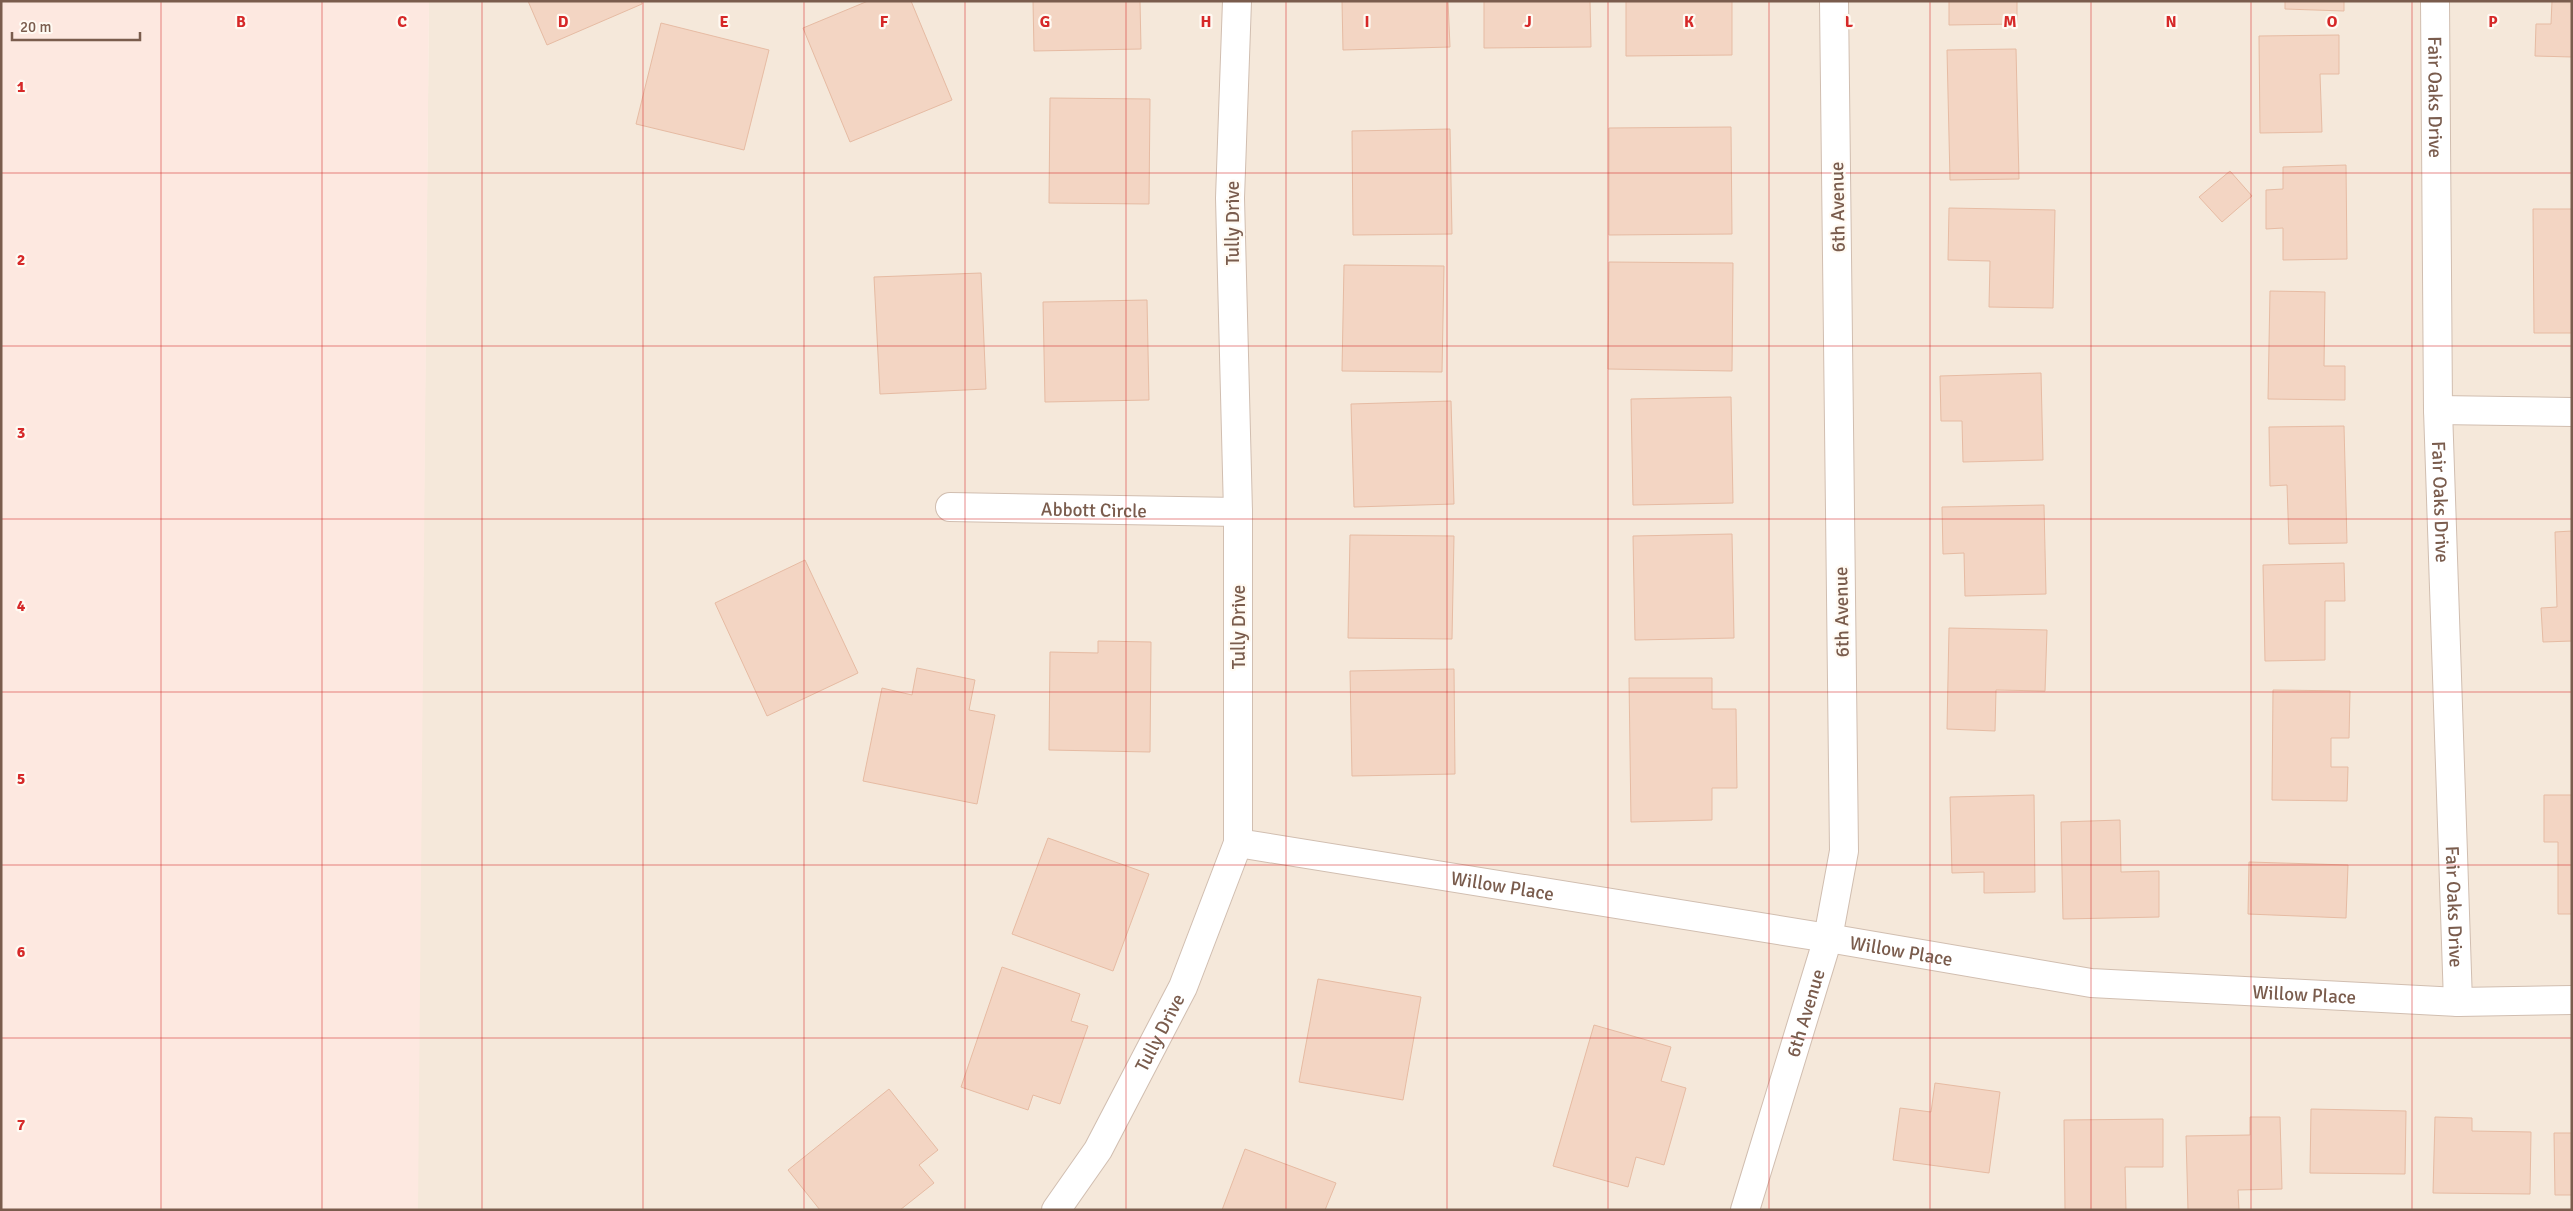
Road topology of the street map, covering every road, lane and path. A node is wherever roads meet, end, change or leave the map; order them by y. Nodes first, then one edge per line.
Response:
1 (1237, 1) edge
2 (1834, 1) edge
3 (2435, 1) edge
4 (2438, 410) junction
5 (2572, 412) edge
6 (950, 507) dead end
7 (1238, 512) junction
8 (1238, 843) junction
9 (1828, 938) junction
10 (2572, 1000) edge
11 (2458, 1002) junction
12 (1056, 1210) edge
13 (1745, 1210) edge

1 - 7 street, Tully Drive
2 - 9 street, 6th Avenue
3 - 4 street, Fair Oaks Drive
4 - 5 street
4 - 11 street, Fair Oaks Drive
6 - 7 street, Abbott Circle
7 - 8 street, Tully Drive
8 - 9 street, Willow Place
8 - 12 street, Tully Drive
9 - 11 street, Willow Place
9 - 13 street, 6th Avenue
10 - 11 street, Willow Place

